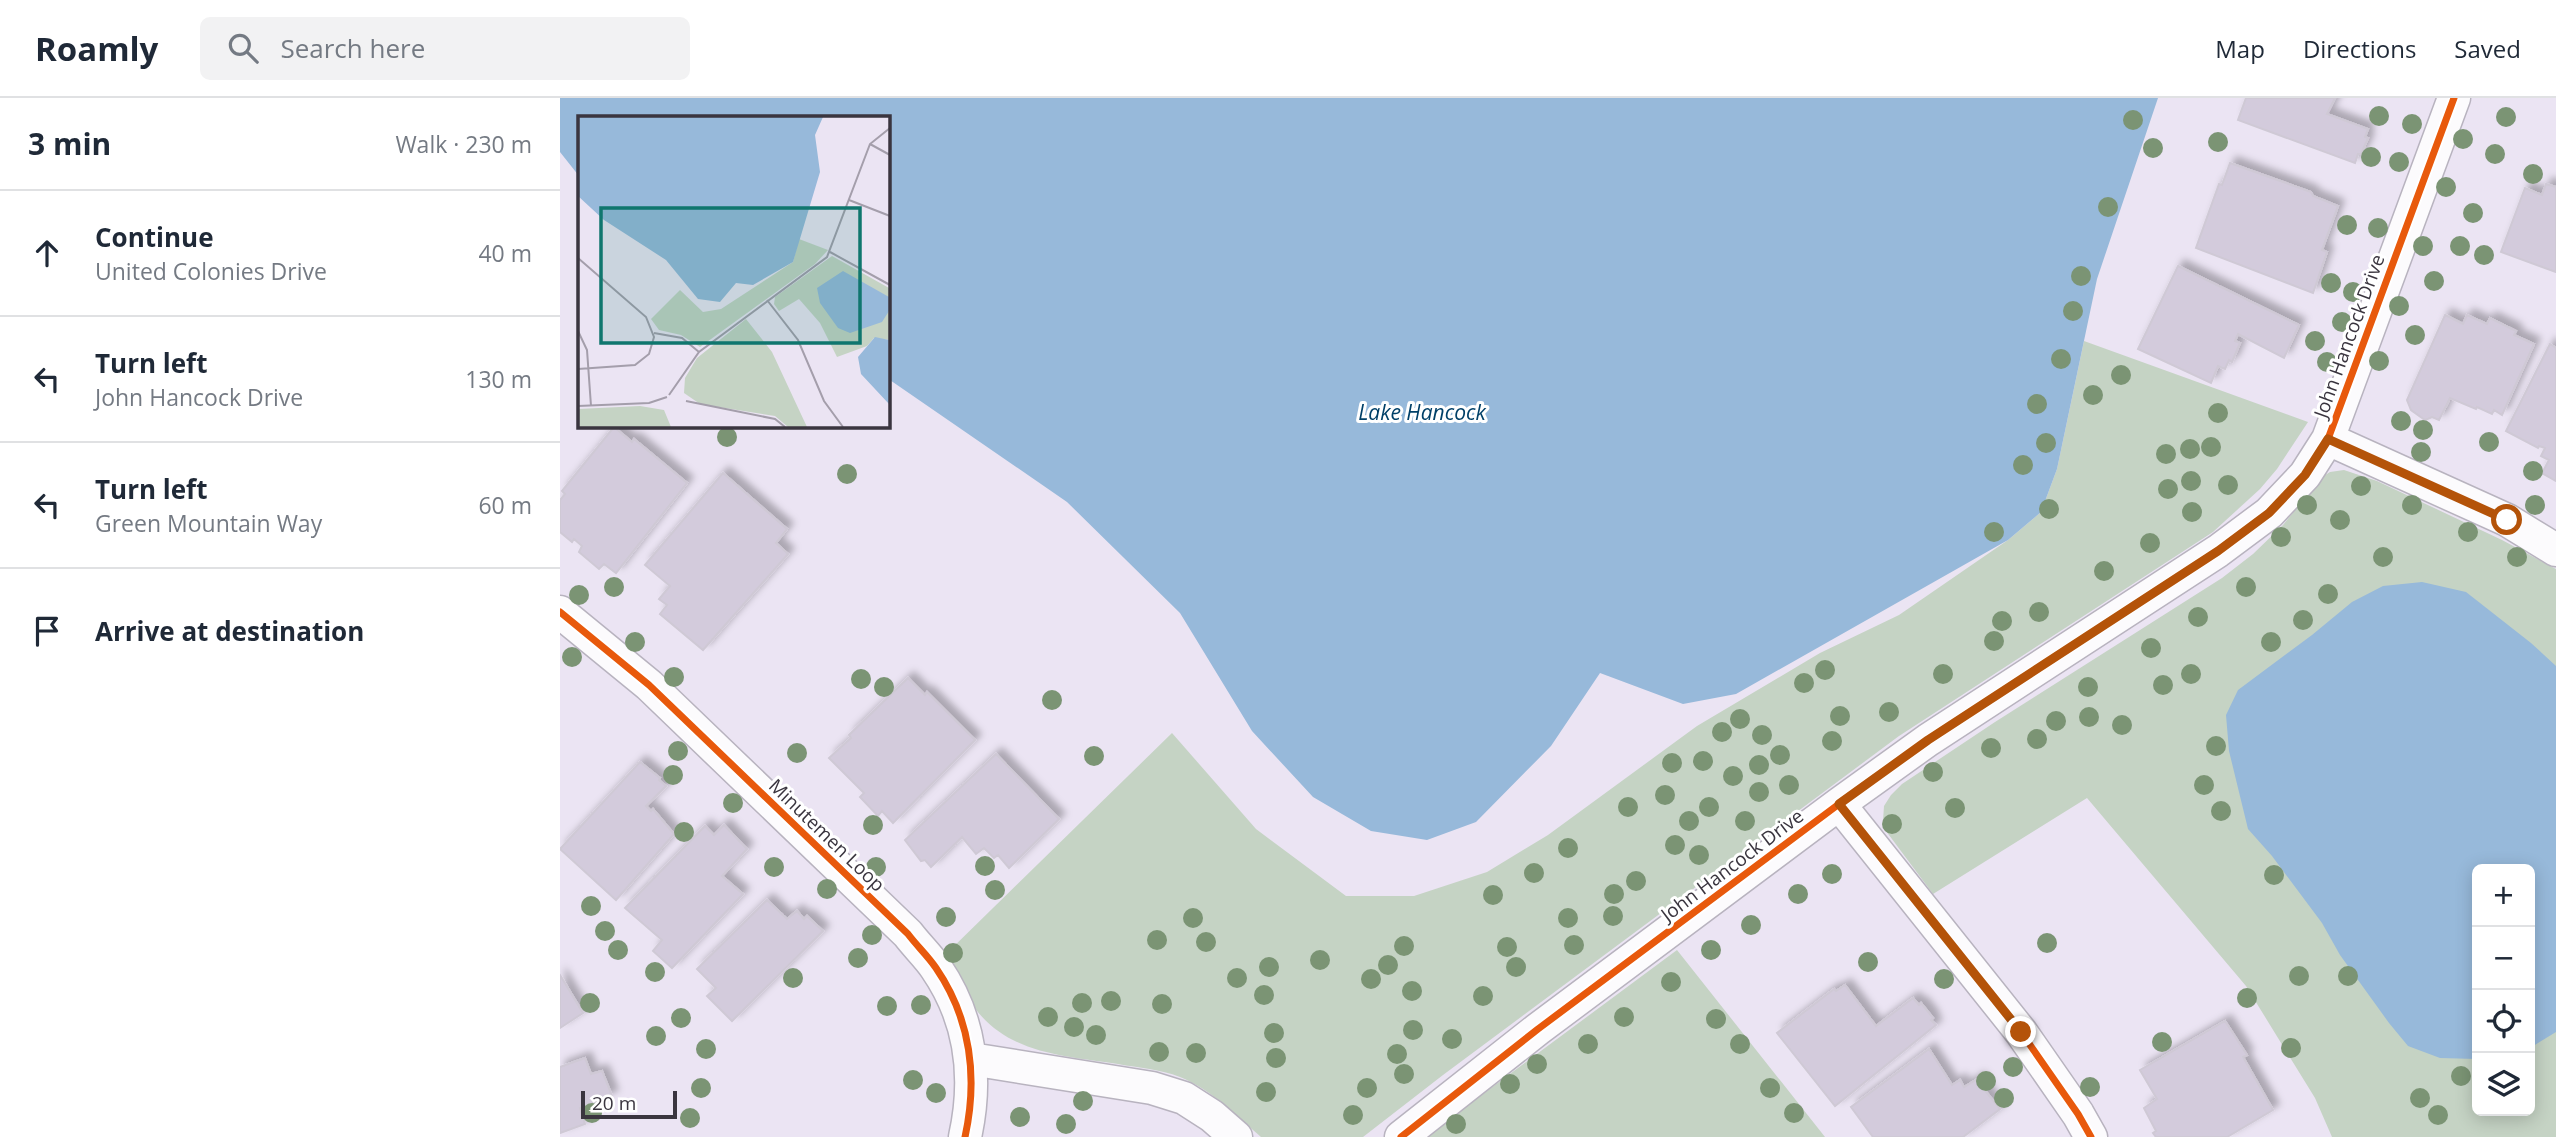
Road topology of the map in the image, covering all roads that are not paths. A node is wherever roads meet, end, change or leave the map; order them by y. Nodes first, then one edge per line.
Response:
1 (2454, 98) edge
2 (2328, 439) junction
3 (2556, 550) edge
4 (560, 612) edge
5 (1839, 804) junction
6 (971, 1059) junction
7 (965, 1137) edge
8 (1236, 1137) edge
9 (1401, 1137) edge
10 (2091, 1137) edge

1 - 2 street, John Hancock Drive
2 - 3 street
2 - 5 street, John Hancock Drive
4 - 6 street, Minutemen Loop
5 - 9 street, John Hancock Drive
5 - 10 street
6 - 7 street, Minutemen Loop
6 - 8 street

